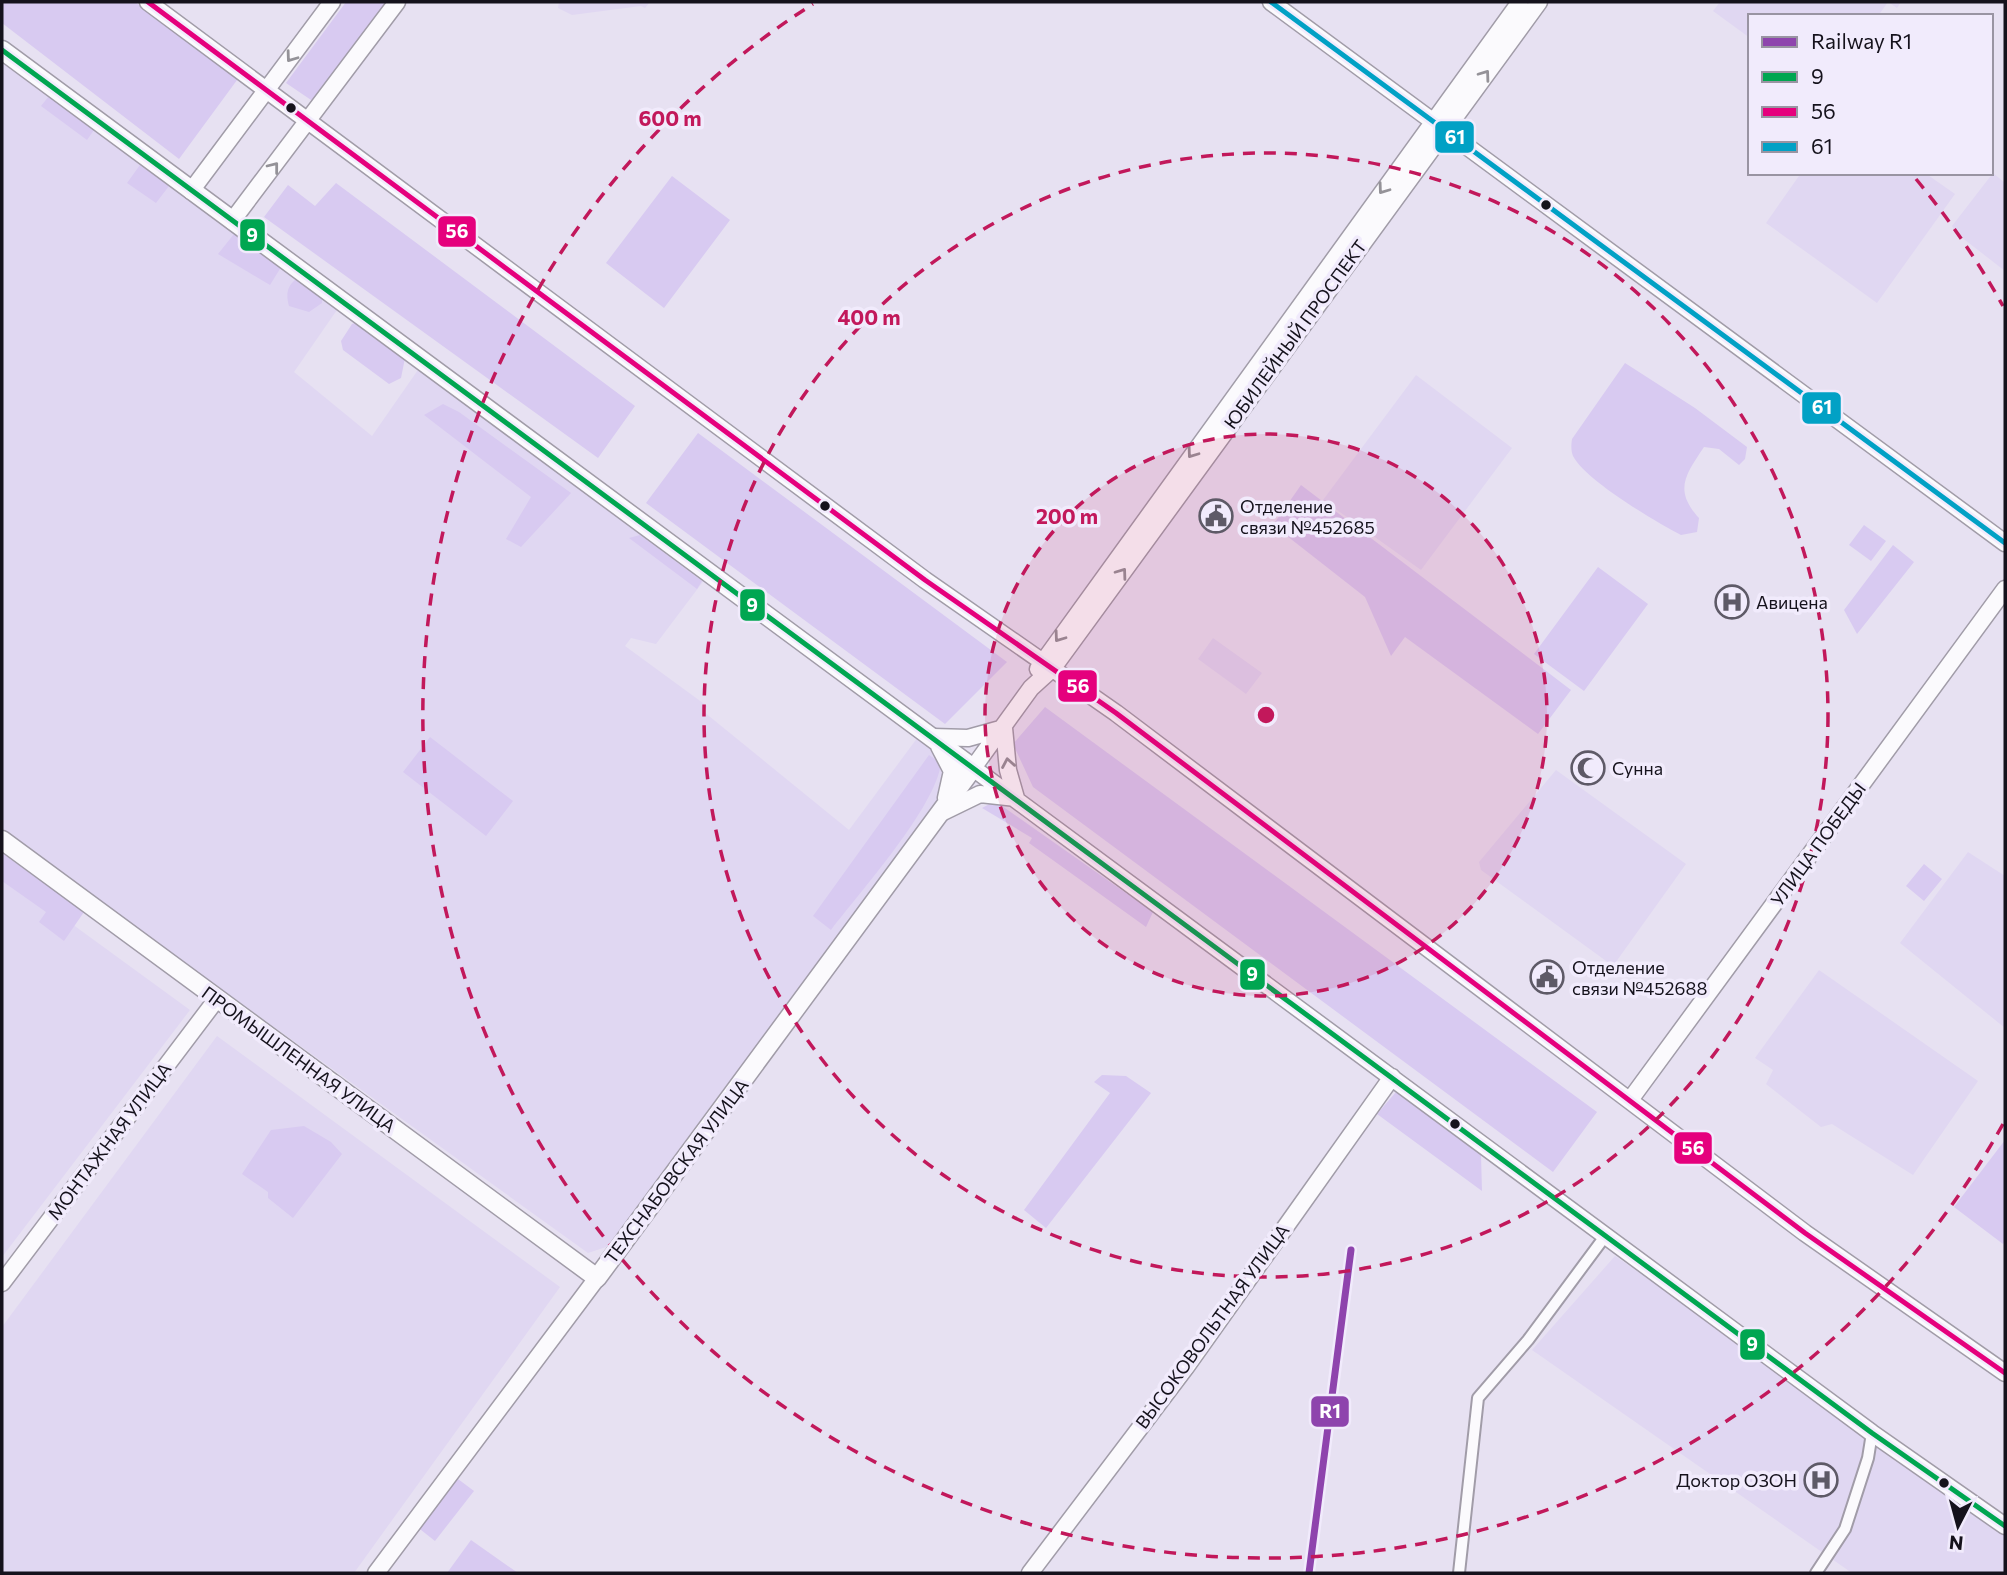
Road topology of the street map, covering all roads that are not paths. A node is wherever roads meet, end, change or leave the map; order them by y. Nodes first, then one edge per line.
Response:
1 (148, 2) edge
2 (332, 2) edge
3 (397, 2) edge
4 (1271, 2) edge
5 (1520, 2) edge
6 (1539, 2) edge
7 (2, 50) edge
8 (266, 92) junction
9 (309, 121) junction
10 (1439, 125) junction
11 (191, 191) junction
12 (232, 221) junction
13 (2005, 543) edge
14 (2005, 589) edge
15 (1047, 665) junction
16 (1003, 728) junction
17 (933, 737) junction
18 (973, 768) junction
19 (1016, 798) junction
20 (943, 812) junction
21 (2, 839) edge
22 (216, 1000) junction
23 (1392, 1077) junction
24 (1630, 1100) junction
25 (1606, 1234) junction
26 (597, 1278) junction
27 (2, 1283) edge
28 (2005, 1374) edge
29 (1872, 1433) junction
30 (2005, 1526) edge
31 (376, 1573) edge
32 (1030, 1573) edge
33 (1459, 1573) edge
34 (1816, 1573) edge

1 - 8 main road
2 -> 8 main road
3 - 9 main road
4 - 10 main road
5 - 10 main road
10 -> 6 main road
7 - 11 main road
8 - 9 main road
8 - 11 main road
12 -> 9 main road
9 - 15 main road
10 - 13 main road
10 - 15 main road
11 - 12 main road
12 - 17 main road
14 - 24 main road, УЛИЦА ПОБЕДЫ
15 - 16 main road
15 - 24 main road
16 - 17 main road
16 - 18 main road
19 -> 16 main road
17 - 18 main road
17 - 20 main road
18 - 19 main road
18 - 20 main road, ТЕХСНАБОВСКАЯ УЛИЦА
19 - 20 main road
19 - 23 main road
20 - 26 main road, ТЕХСНАБОВСКАЯ УЛИЦА
21 - 22 main road, ПРОМЫШЛЕННАЯ УЛИЦА
22 - 26 main road, ПРОМЫШЛЕННАЯ УЛИЦА
22 - 27 main road, МОНТАЖНАЯ УЛИЦА
23 - 25 main road
23 - 32 main road, ВЫСОКОВОЛЬТНАЯ УЛИЦА
24 - 28 main road
25 - 29 main road
25 - 33 street
26 - 31 main road, ТЕХСНАБОВСКАЯ УЛИЦА
29 - 30 main road
29 - 34 street

